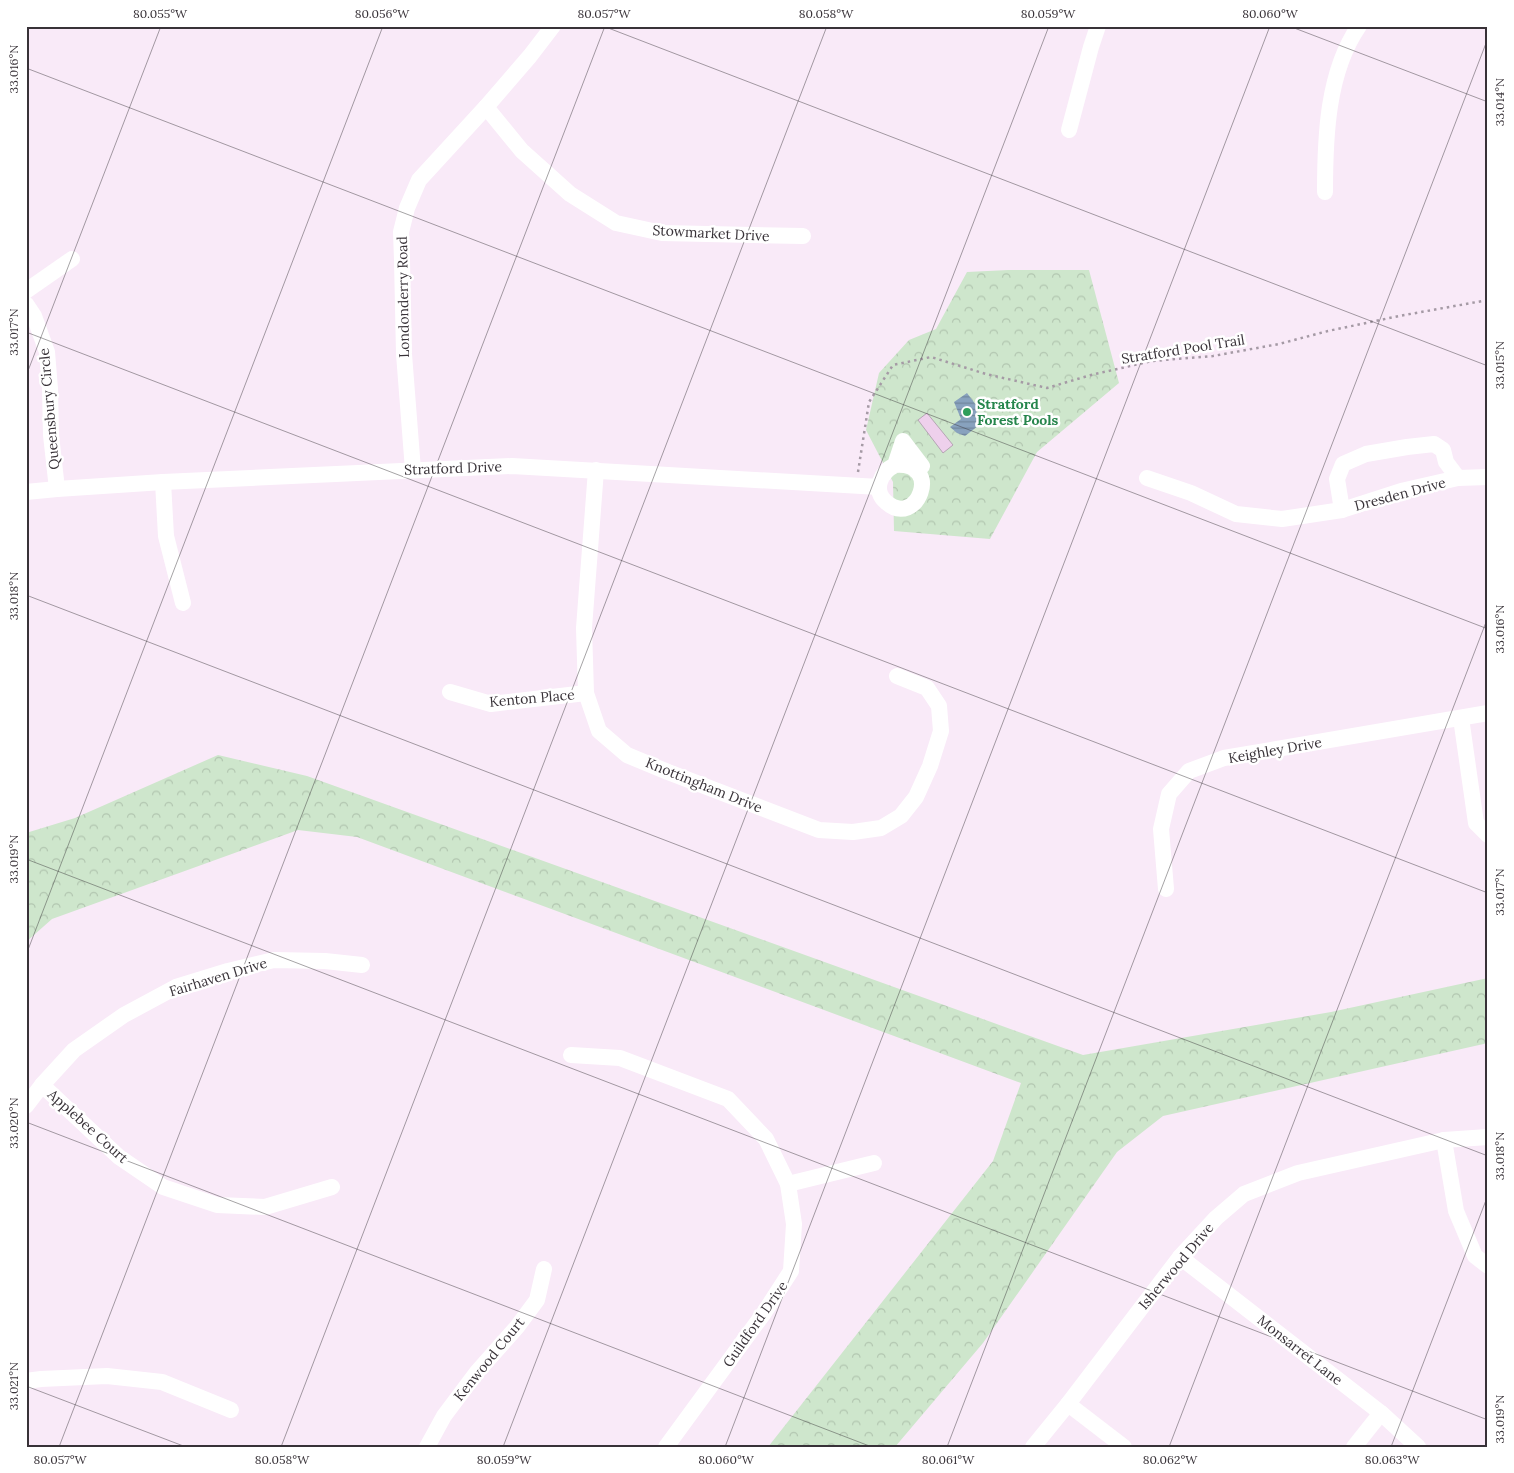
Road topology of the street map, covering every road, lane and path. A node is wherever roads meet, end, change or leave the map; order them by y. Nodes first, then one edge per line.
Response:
1 (553, 26) edge
2 (1098, 26) edge
3 (1359, 26) edge
4 (486, 107) junction
5 (1069, 130) dead end
6 (1325, 192) dead end
7 (803, 236) dead end
8 (72, 259) dead end
9 (26, 291) edge
10 (1488, 300) edge
11 (26, 304) edge
12 (895, 465) junction
13 (413, 470) junction
14 (596, 470) junction
15 (916, 471) junction
16 (1488, 477) edge
17 (1147, 478) dead end
18 (1458, 478) junction
19 (163, 482) junction
20 (856, 486) junction
21 (879, 487) junction
22 (57, 488) junction
23 (26, 492) edge
24 (1342, 510) junction
25 (182, 603) dead end
26 (898, 676) dead end
27 (450, 692) dead end
28 (586, 694) junction
29 (1488, 712) edge
30 (1460, 718) junction
31 (1488, 835) edge
32 (1166, 890) dead end
33 (362, 965) dead end
34 (571, 1055) dead end
35 (42, 1085) junction
36 (26, 1106) edge
37 (1488, 1137) edge
38 (1444, 1140) junction
39 (874, 1163) dead end
40 (788, 1184) junction
41 (332, 1187) dead end
42 (1180, 1257) junction
43 (1488, 1266) edge
44 (544, 1269) dead end
45 (26, 1381) edge
46 (1068, 1404) junction
47 (231, 1410) dead end
48 (1381, 1413) junction
49 (427, 1447) edge
50 (666, 1447) edge
51 (1033, 1447) edge
52 (1124, 1447) edge
53 (1354, 1447) edge
54 (1418, 1447) edge

1 - 4 street, Londonderry Road
2 - 5 street
3 - 6 street
4 - 7 street, Stowmarket Drive
4 - 13 street, Londonderry Road
8 - 9 street
10 - 20 path, Stratford Pool Trail
11 - 22 street, Queensbury Circle
12 - 15 street
12 - 15 street
12 - 21 street
13 - 14 street, Stratford Drive
13 - 19 street, Stratford Drive
14 - 20 street, Stratford Drive
14 - 28 street, Knottingham Drive
15 - 21 street
16 - 18 street, Dresden Drive
17 - 24 street, Dresden Drive
18 - 24 street, Dresden Drive
18 - 24 street, Dresden Drive
19 - 22 street, Stratford Drive
19 - 25 street
20 - 21 street, Stratford Drive
22 - 23 street, Stratford Drive
26 - 28 street, Knottingham Drive
27 - 28 street, Kenton Place
29 - 30 street, Keighley Drive
30 - 31 street
30 - 32 street, Keighley Drive
33 - 35 street, Fairhaven Drive
34 - 40 street, Guildford Drive
35 - 36 street, Fairhaven Drive
35 - 41 street, Applebee Court
37 - 38 street, Isherwood Drive
38 - 42 street, Isherwood Drive
38 - 43 street
39 - 40 street
40 - 50 street, Guildford Drive
42 - 46 street, Isherwood Drive
42 - 48 street, Monsarret Lane
44 - 49 street, Kenwood Court
45 - 47 street
46 - 51 street, Isherwood Drive
46 - 52 street
48 - 53 street
48 - 54 street, Monsarret Lane

